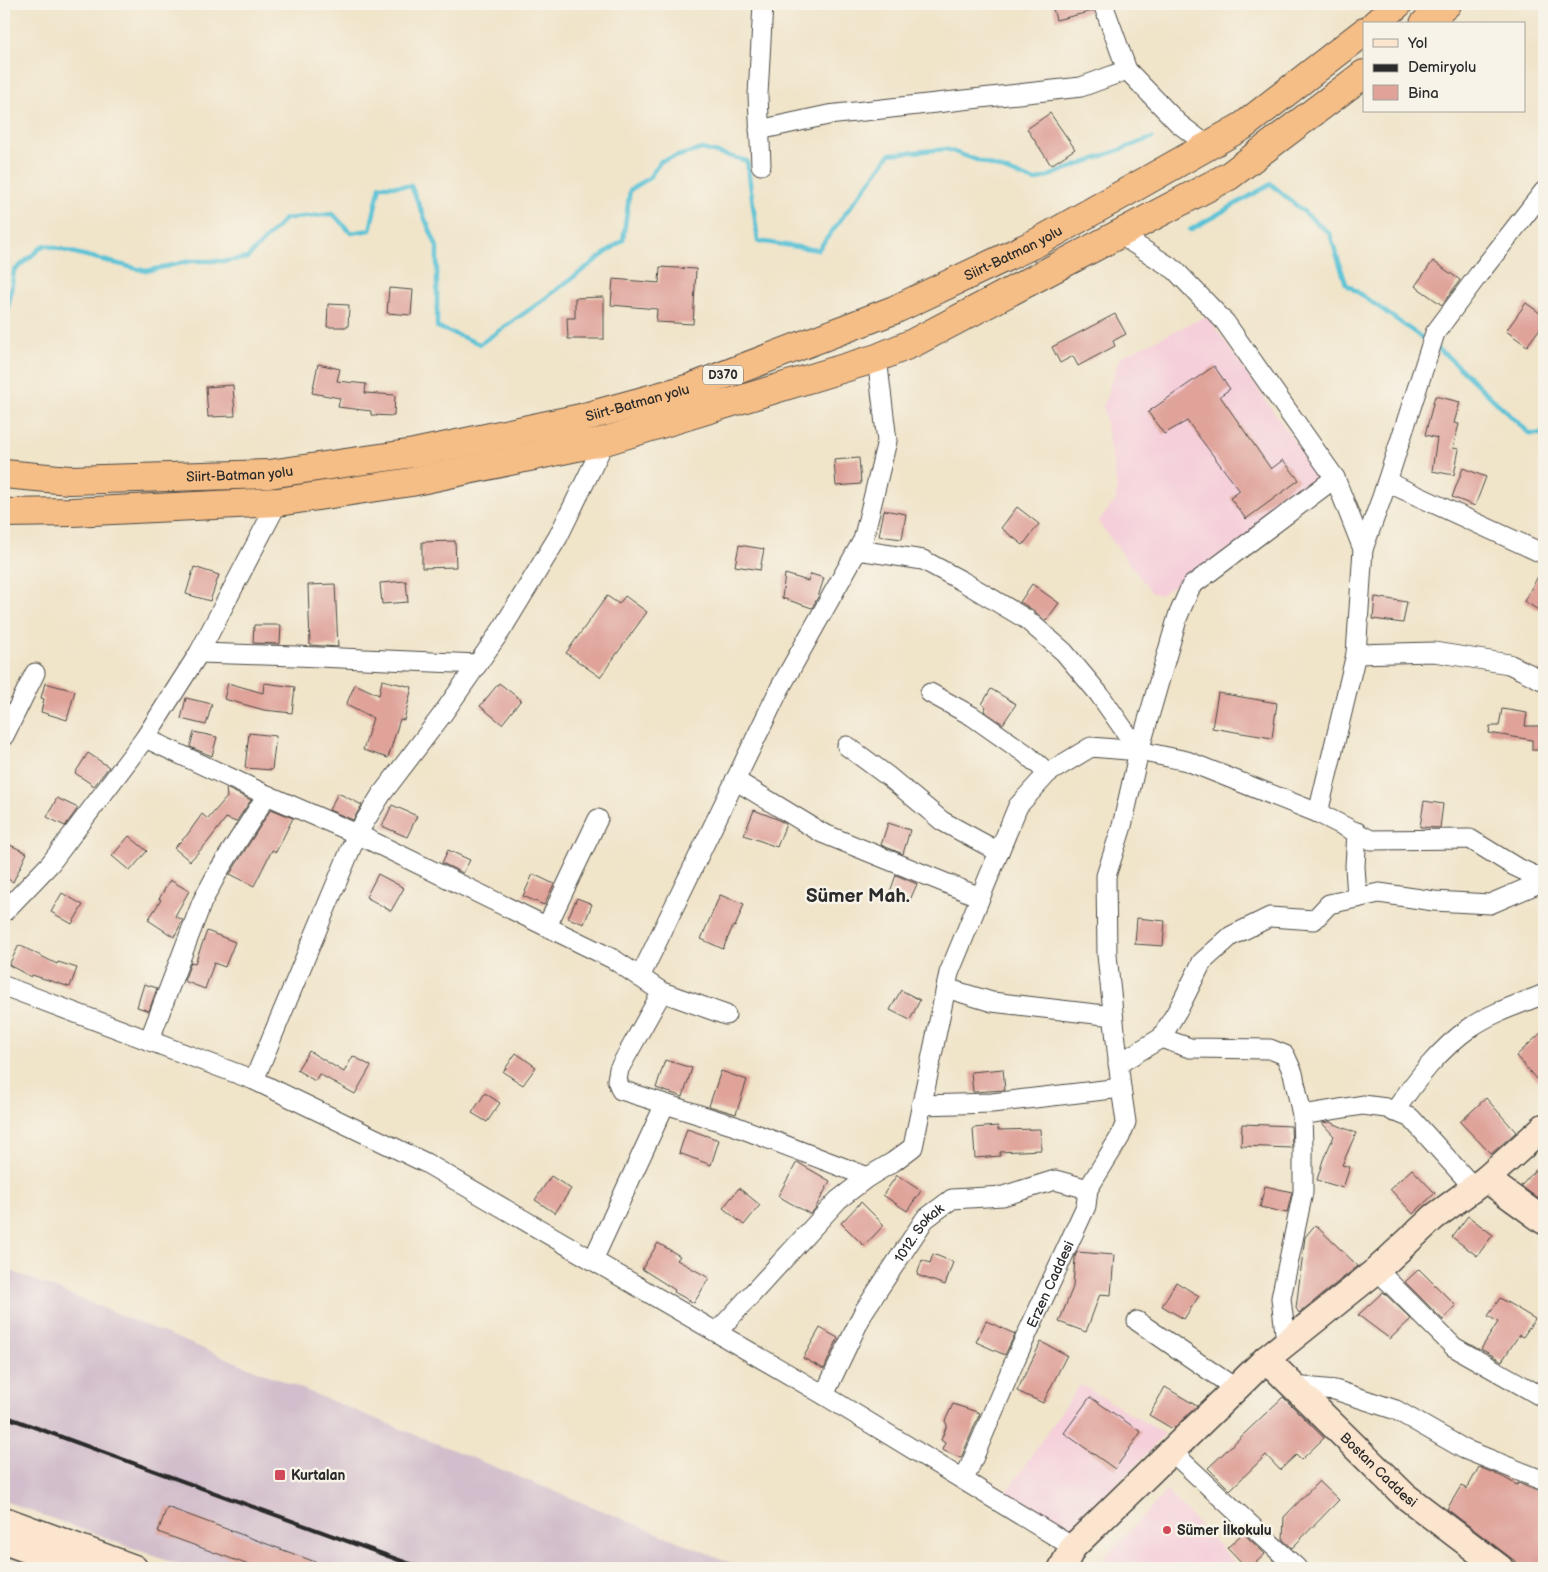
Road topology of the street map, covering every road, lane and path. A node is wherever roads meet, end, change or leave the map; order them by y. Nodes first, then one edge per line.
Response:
1 (763, 4) edge
2 (1103, 4) edge
3 (1398, 4) edge
4 (1447, 4) edge
5 (1377, 22) edge
6 (1426, 22) edge
7 (1363, 33) edge
8 (1127, 70) junction
9 (1363, 75) edge
10 (759, 130) junction
11 (1208, 146) junction
12 (761, 165) dead end
13 (1542, 196) edge
14 (1119, 234) junction
15 (877, 358) junction
16 (605, 441) junction
17 (4, 474) edge
18 (1335, 478) junction
19 (1387, 482) junction
20 (278, 502) junction
21 (4, 513) edge
22 (1363, 549) junction
23 (858, 550) junction
24 (1544, 554) edge
25 (199, 654) junction
26 (1356, 654) junction
27 (478, 664) junction
28 (35, 673) dead end
29 (1544, 680) edge
30 (930, 694) dead end
31 (4, 736) edge
32 (145, 738) junction
33 (847, 746) dead end
34 (1139, 751) junction
35 (1048, 773) junction
36 (735, 780) junction
37 (267, 794) junction
38 (1318, 813) junction
39 (598, 819) dead end
40 (1357, 832) junction
41 (357, 834) junction
42 (999, 852) junction
43 (1544, 880) edge
44 (980, 897) junction
45 (1357, 898) junction
46 (4, 912) edge
47 (547, 926) junction
48 (640, 977) junction
49 (4, 986) edge
50 (946, 988) junction
51 (662, 992) junction
52 (1544, 994) edge
53 (726, 1015) dead end
54 (1113, 1016) junction
55 (1161, 1038) junction
56 (149, 1041) junction
57 (1118, 1064) junction
58 (254, 1080) junction
59 (1121, 1088) junction
60 (665, 1104) junction
61 (921, 1105) junction
62 (1394, 1112) junction
63 (1302, 1115) junction
64 (1544, 1127) edge
65 (868, 1177) junction
66 (1480, 1183) junction
67 (1088, 1189) junction
68 (1544, 1221) edge
69 (593, 1260) junction
70 (1378, 1270) junction
71 (1137, 1321) dead end
72 (717, 1332) junction
73 (1286, 1342) junction
74 (1266, 1359) junction
75 (1294, 1386) junction
76 (1235, 1388) junction
77 (824, 1395) junction
78 (1544, 1398) edge
79 (1171, 1451) junction
80 (964, 1480) junction
81 (1544, 1481) edge
82 (4, 1520) edge
83 (4, 1541) edge
84 (1067, 1558) edge
85 (80, 1568) edge
86 (134, 1568) edge
87 (1298, 1568) edge
88 (1500, 1568) edge

1 - 10 street
2 - 8 street
3 - 5 highway
4 - 6 highway
7 - 11 highway, Siirt-Batman yolu / D370
8 - 10 street
8 - 11 street
9 - 14 highway, Siirt-Batman yolu / D370
10 - 12 street
11 - 17 highway, Siirt-Batman yolu / D370
13 - 19 street
14 - 15 highway, Siirt-Batman yolu / D370
14 - 18 street
15 - 16 highway, Siirt-Batman yolu / D370
15 - 23 street
16 - 20 highway, Siirt-Batman yolu / D370
16 - 27 street
18 - 22 street
18 - 34 street, Erzen Caddesi
19 - 22 street
19 - 24 street
20 - 21 highway, Siirt-Batman yolu / D370
20 - 25 street
22 - 26 street
23 - 34 street
23 - 36 street
25 - 27 street
25 - 32 street
26 - 29 street
26 - 38 street
27 - 41 street
28 - 31 street
30 - 35 street
32 - 37 street
32 - 46 street
33 - 42 street
34 - 35 street
34 - 38 street
34 - 54 street, Erzen Caddesi
35 - 42 street
36 - 44 street
36 - 48 street
37 - 41 street
37 - 56 street
38 - 40 street
39 - 47 street
40 - 43 street
40 - 45 street
41 - 47 street
41 - 58 street
42 - 44 street
43 - 45 street
44 - 50 street
45 - 55 street
47 - 48 street
48 - 51 street
49 - 56 street
50 - 54 street
50 - 61 street
51 - 53 street
51 - 60 street
52 - 62 street
54 - 57 street, Erzen Caddesi
55 - 57 street
55 - 63 street
56 - 58 street
57 - 59 street, Erzen Caddesi
58 - 69 street
59 - 61 street
59 - 67 street, Erzen Caddesi
60 - 65 street
60 - 69 street
61 - 65 street
62 - 63 street
62 - 66 street
63 - 73 street
64 - 66 main road
65 - 72 street
66 - 68 main road
66 - 70 main road
67 - 77 street, 1012. Sokak
67 - 80 street, Erzen Caddesi
69 - 72 street
70 - 73 main road
70 - 78 street
71 - 76 street
72 - 77 street
73 - 74 main road
74 - 75 main road, Bostan Caddesi
74 - 76 main road
75 - 81 street
75 - 88 main road, Bostan Caddesi
76 - 79 main road
77 - 80 street
79 - 84 main road
79 - 87 street
80 - 84 street
82 - 86 main road
83 - 85 main road

